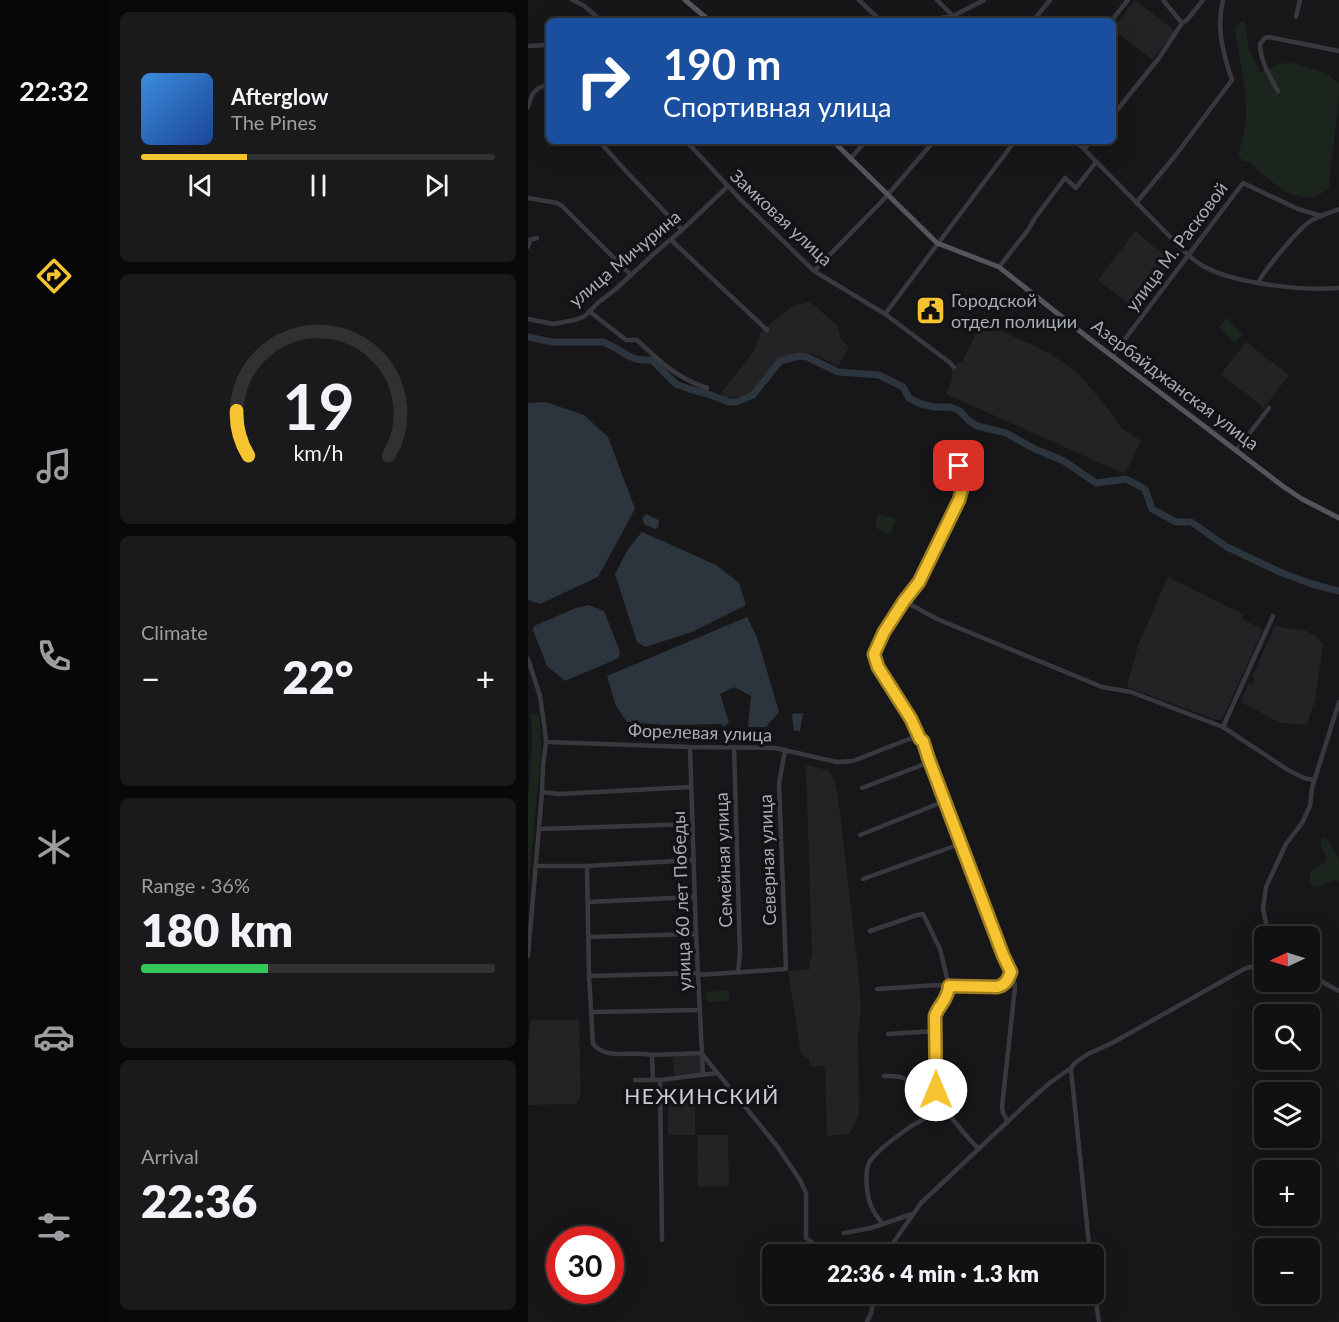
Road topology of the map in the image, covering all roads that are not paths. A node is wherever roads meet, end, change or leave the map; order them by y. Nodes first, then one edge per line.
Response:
1 (572, 0) edge
2 (685, 0) edge
3 (859, 0) edge
4 (937, 0) edge
5 (984, 0) edge
6 (1050, 0) edge
7 (1128, 0) edge
8 (1163, 0) edge
9 (1203, 0) edge
10 (1222, 0) edge
11 (1300, 0) edge
12 (953, 16) junction
13 (1296, 17) dead end
14 (599, 18) edge
15 (706, 18) edge
16 (878, 18) edge
17 (941, 18) edge
18 (1035, 18) edge
19 (1113, 18) edge
20 (1182, 23) junction
21 (546, 45) edge
22 (528, 46) edge
23 (1339, 51) edge
24 (546, 86) edge
25 (1278, 91) dead end
26 (528, 107) edge
27 (1116, 111) edge
28 (602, 144) edge
29 (690, 144) edge
30 (836, 144) edge
31 (863, 144) edge
32 (930, 144) edge
33 (1013, 144) edge
34 (1079, 144) edge
35 (1088, 144) edge
36 (1084, 149) junction
37 (850, 159) junction
38 (1096, 162) junction
39 (727, 187) junction
40 (887, 195) junction
41 (528, 198) edge
42 (1136, 203) junction
43 (1339, 209) edge
44 (1322, 216) junction
45 (682, 230) junction
46 (537, 238) dead end
47 (671, 240) junction
48 (937, 243) junction
49 (528, 247) edge
50 (1188, 255) junction
51 (999, 267) junction
52 (814, 271) junction
53 (631, 274) junction
54 (1258, 283) junction
55 (1339, 288) edge
56 (589, 311) junction
57 (885, 314) junction
58 (528, 319) edge
59 (767, 330) dead end
60 (1112, 356) junction
61 (954, 367) dead end
62 (707, 388) dead end
63 (1269, 408) dead end
64 (1236, 451) junction
65 (958, 456) dead end
66 (1339, 518) edge
67 (904, 601) junction
68 (1274, 616) dead end
69 (528, 659) edge
70 (1339, 702) edge
71 (1223, 727) junction
72 (920, 739) junction
73 (546, 742) junction
74 (690, 747) junction
75 (734, 747) junction
76 (785, 750) junction
77 (930, 762) junction
78 (1314, 780) junction
79 (691, 787) junction
80 (862, 788) dead end
81 (542, 792) junction
82 (945, 801) junction
83 (693, 824) junction
84 (539, 829) junction
85 (860, 835) dead end
86 (960, 844) junction
87 (694, 860) junction
88 (536, 866) junction
89 (587, 866) junction
90 (863, 879) dead end
91 (695, 897) junction
92 (588, 902) junction
93 (1266, 922) dead end
94 (870, 931) dead end
95 (696, 934) junction
96 (589, 937) junction
97 (528, 956) edge
98 (1254, 966) edge
99 (738, 972) junction
100 (1011, 972) junction
101 (698, 974) junction
102 (590, 976) junction
103 (1320, 981) edge
104 (949, 986) junction
105 (878, 989) dead end
106 (1339, 991) edge
107 (700, 1010) junction
108 (592, 1012) junction
109 (936, 1031) junction
110 (888, 1034) dead end
111 (702, 1053) junction
112 (652, 1055) junction
113 (1071, 1068) junction
114 (717, 1073) junction
115 (703, 1074) junction
116 (884, 1076) dead end
117 (635, 1080) dead end
118 (653, 1080) junction
119 (660, 1080) junction
120 (935, 1100) junction
121 (1008, 1122) junction
122 (979, 1149) junction
123 (912, 1214) junction
124 (882, 1223) junction
125 (844, 1233) dead end
126 (662, 1240) dead end
127 (815, 1244) edge
128 (893, 1244) edge
129 (1089, 1244) edge
130 (873, 1304) edge
131 (1097, 1304) edge
132 (867, 1322) edge
133 (1100, 1322) edge

1 - 14 street
2 - 15 main road
3 - 16 street
4 - 12 street
5 - 12 street
6 - 18 street
7 - 19 street
8 - 20 street
9 - 20 street
10 - 42 street
11 - 13 street
12 - 17 street
20 - 27 street
21 - 22 street
23 - 25 street
24 - 26 street
28 - 45 street
29 - 39 street, Замковая улица
30 - 37 main road
31 - 37 street
32 - 40 street
33 - 48 street
34 - 36 street
35 - 36 street
36 - 38 street
37 - 40 main road
38 - 42 street
38 - 51 street
39 - 45 street, улица Мичурина
39 - 52 street, Замковая улица
40 - 48 main road
40 - 52 street
41 - 53 street
42 - 50 street
43 - 44 street
44 - 50 street, улица М. Расковой
44 - 54 street
45 - 47 street, улица Мичурина
46 - 49 street
47 - 53 street, улица Мичурина
47 - 59 street
48 - 51 main road, Азербайджанская улица
48 - 57 street
50 - 54 street
50 - 60 street, улица М. Расковой
51 - 60 main road, Азербайджанская улица
52 - 57 street, Замковая улица
53 - 56 street, улица Мичурина
54 - 55 street
56 - 58 street, улица Мичурина
56 - 62 street
57 - 61 street, Замковая улица
60 - 64 main road, Азербайджанская улица
63 - 64 street
64 - 66 main road, Азербайджанская улица
65 - 67 street
67 - 71 street
67 - 72 street
68 - 71 street
69 - 73 street
70 - 78 street
71 - 78 street
72 - 76 street, Форелевая улица
72 - 77 street
73 - 74 street, Форелевая улица
73 - 81 street
74 - 75 street, Форелевая улица
74 - 79 street, улица 60 лет Победы
75 - 76 street, Форелевая улица
75 - 99 street, Семейная улица
76 - 99 street, Северная улица
77 - 80 street
77 - 82 street
78 - 93 street
79 - 81 street
79 - 83 street, улица 60 лет Победы
81 - 84 street
82 - 85 street
82 - 86 street
83 - 84 street
83 - 87 street, улица 60 лет Победы
84 - 88 street
86 - 90 street
86 - 100 street
87 - 89 street
87 - 91 street, улица 60 лет Победы
88 - 89 street
88 - 97 street
89 - 92 street
91 - 92 street
91 - 95 street, улица 60 лет Победы
92 - 96 street
94 - 104 street
95 - 96 street
95 - 101 street, улица 60 лет Победы
96 - 102 street
98 - 113 street
99 - 101 street
100 - 104 street
100 - 121 street
101 - 102 street
101 - 107 street, улица 60 лет Победы
102 - 108 street
103 - 106 street
104 - 105 street
104 - 109 street
107 - 108 street
107 - 111 street, улица 60 лет Победы
108 - 112 street
109 - 110 street
109 - 120 street
111 - 112 street
111 - 114 street
111 - 115 street, улица 60 лет Победы
112 - 118 street
113 - 121 street
113 - 129 street
114 - 115 street
114 - 127 street
115 - 119 street
116 - 120 street
117 - 118 street
118 - 119 street
119 - 126 street
120 - 122 street
120 - 124 street
121 - 122 street
122 - 123 street
123 - 124 street
123 - 128 street
124 - 125 street
130 - 132 street
131 - 133 street

